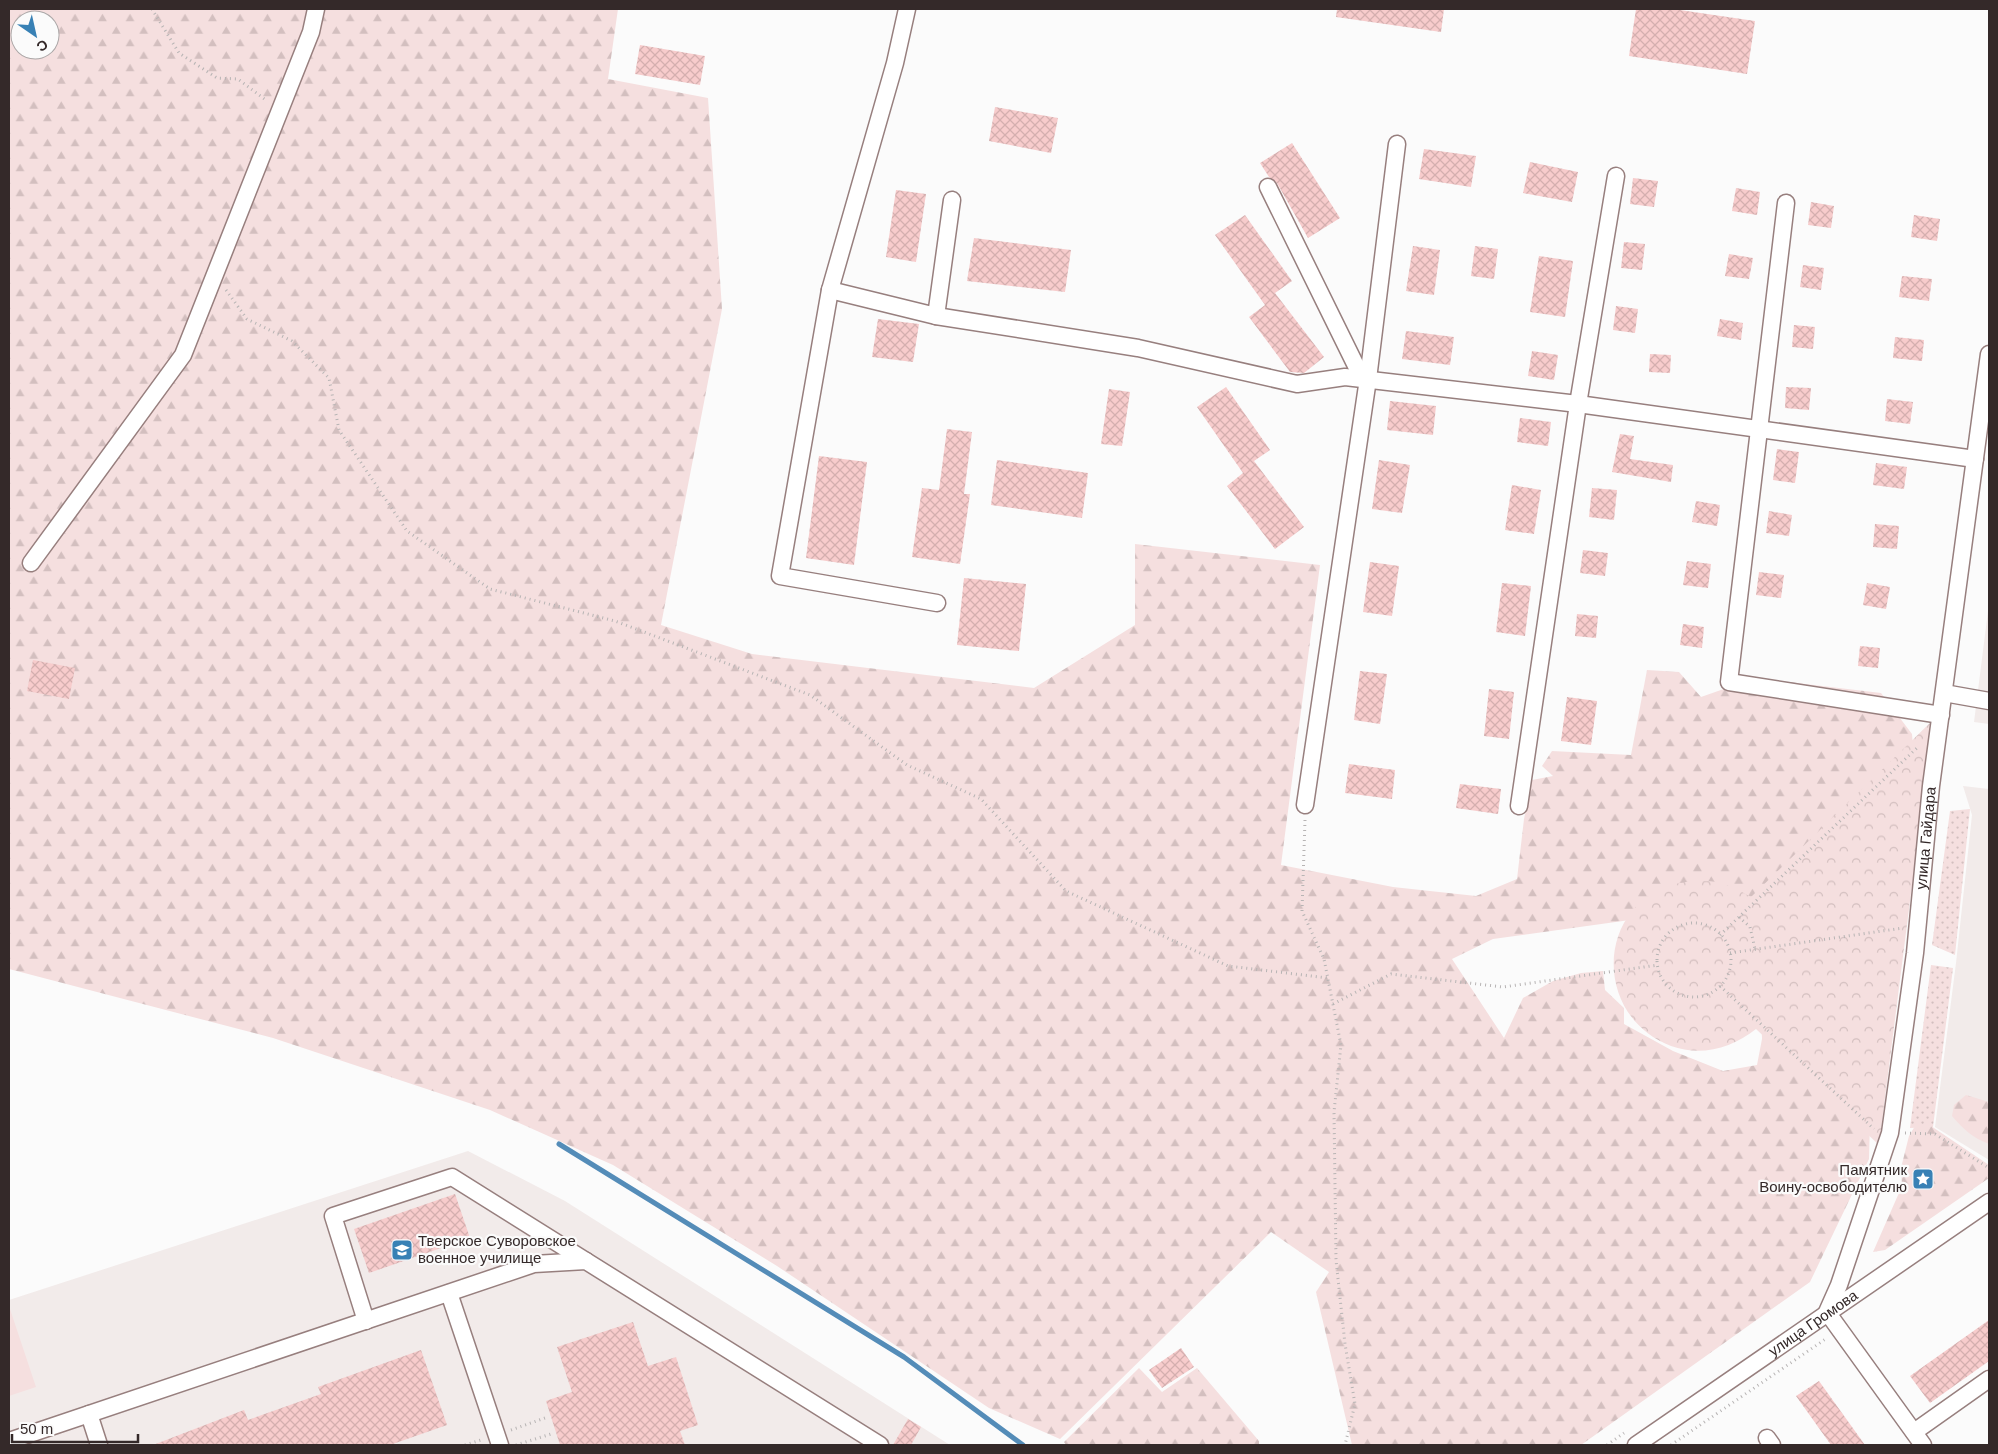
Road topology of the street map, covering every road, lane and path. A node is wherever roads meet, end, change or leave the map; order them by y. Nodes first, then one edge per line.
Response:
1 (152, 9) edge
2 (316, 9) edge
3 (907, 9) edge
4 (279, 111) junction
5 (1397, 144) dead end
6 (1616, 176) dead end
7 (1268, 187) dead end
8 (952, 200) dead end
9 (1786, 203) dead end
10 (215, 275) junction
11 (830, 290) junction
12 (936, 316) junction
13 (1989, 354) edge
14 (1365, 379) junction
15 (1578, 404) junction
16 (1759, 429) junction
17 (1976, 459) junction
18 (31, 563) dead end
19 (937, 603) dead end
20 (1944, 693) junction
21 (1989, 701) edge
22 (1941, 715) junction
23 (1920, 745) dead end
24 (1306, 805) joint
25 (1519, 806) dead end
26 (1739, 917) junction
27 (1917, 926) junction
28 (1720, 935) junction
29 (1755, 948) junction
30 (1730, 953) junction
31 (1658, 965) junction
32 (1328, 978) junction
33 (1720, 986) junction
34 (1333, 1004) junction
35 (1890, 1133) junction
36 (1989, 1168) edge
37 (1989, 1202) edge
38 (586, 1261) junction
39 (449, 1293) junction
40 (1828, 1312) junction
41 (366, 1321) junction
42 (1839, 1329) junction
43 (1989, 1378) edge
44 (89, 1414) junction
45 (551, 1434) dead end
46 (1918, 1439) edge
47 (9, 1441) edge
48 (99, 1445) edge
49 (500, 1445) edge
50 (516, 1445) edge
51 (880, 1445) edge
52 (1345, 1445) edge
53 (1636, 1445) edge
54 (1672, 1445) edge

1 - 4 path
2 - 4 street
3 - 11 street
4 - 10 street
5 - 14 street
6 - 15 street
7 - 14 street
8 - 12 street
9 - 16 street
10 - 18 street
10 - 32 path
11 - 12 street
11 - 19 street
12 - 14 street
13 - 17 street, улица Гайдара
14 - 15 street
14 - 24 street
15 - 16 street
15 - 25 street
16 - 17 street
16 - 22 street
17 - 20 street, улица Гайдара
20 - 21 street
20 - 22 street, улица Гайдара
22 - 27 street, улица Гайдара
23 - 26 path
24 - 32 path
26 - 28 path
26 - 29 path
27 - 29 path
27 - 35 street, улица Гайдара
28 - 30 path
28 - 31 path
29 - 30 path
30 - 33 path
31 - 33 path
31 - 34 path
32 - 34 path
33 - 35 path
34 - 52 path
35 - 36 path
35 - 40 street, улица Гайдара
37 - 40 street, улица Громова
38 - 39 street
38 - 41 street
38 - 51 street
39 - 41 street
39 - 49 street
40 - 42 street
40 - 53 street, улица Громова
41 - 44 street
42 - 46 street
42 - 54 path
43 - 46 street
44 - 47 street
44 - 48 street
45 - 50 path

